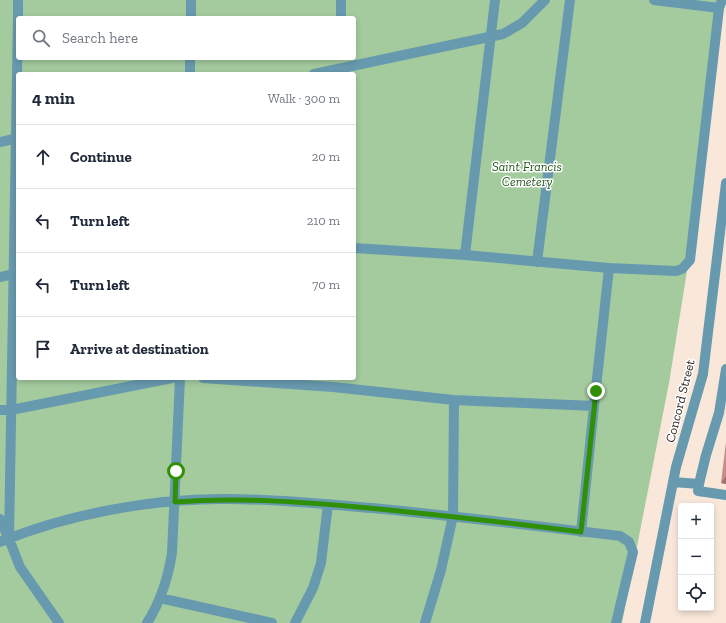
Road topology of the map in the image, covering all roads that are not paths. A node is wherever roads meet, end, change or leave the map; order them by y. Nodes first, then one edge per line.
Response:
1 (18, 0) edge
2 (191, 0) edge
3 (341, 0) edge
4 (495, 0) edge
5 (545, 0) edge
6 (570, 0) edge
7 (654, 0) edge
8 (721, 4) edge
9 (18, 16) edge
10 (191, 16) edge
11 (341, 16) edge
12 (490, 38) junction
13 (18, 60) edge
14 (190, 60) edge
15 (340, 60) edge
16 (340, 71) edge
17 (18, 72) edge
18 (190, 72) edge
19 (16, 138) edge
20 (0, 142) edge
21 (726, 183) edge
22 (356, 248) edge
23 (465, 255) junction
24 (537, 262) junction
25 (609, 268) junction
26 (16, 273) edge
27 (0, 277) edge
28 (726, 369) edge
29 (162, 380) edge
30 (180, 380) edge
31 (268, 380) edge
32 (333, 382) edge
33 (454, 400) junction
34 (594, 406) junction
35 (0, 410) edge
36 (11, 410) junction
37 (673, 482) junction
38 (699, 484) junction
39 (726, 495) edge
40 (175, 502) junction
41 (328, 504) junction
42 (453, 516) junction
43 (0, 519) edge
44 (581, 532) junction
45 (4, 541) edge
46 (160, 598) junction
47 (59, 623) edge
48 (147, 623) edge
49 (272, 623) edge
50 (295, 623) edge
51 (425, 623) edge
52 (616, 623) edge
53 (646, 623) edge

1 - 9 street
2 - 10 street
3 - 11 street
4 - 12 street
5 - 12 street
6 - 24 street
7 - 8 street
8 - 25 street
12 - 16 street
12 - 23 street
13 - 17 street
14 - 18 street
15 - 16 street
19 - 20 street
21 - 37 street, Concord Street
22 - 23 street
23 - 24 street
24 - 25 street
25 - 34 street
26 - 27 street
26 - 36 street
28 - 38 street
29 - 36 street
30 - 40 street
31 - 32 street
32 - 33 street
33 - 34 street
33 - 42 street
34 - 44 street
35 - 36 street
36 - 45 street
37 - 38 street
37 - 53 street, Concord Street
38 - 39 street
40 - 41 street
40 - 45 street
40 - 46 street
41 - 42 street
41 - 50 street
42 - 44 street
42 - 51 street
43 - 45 street
44 - 52 street
45 - 47 street
46 - 48 street
46 - 49 street

